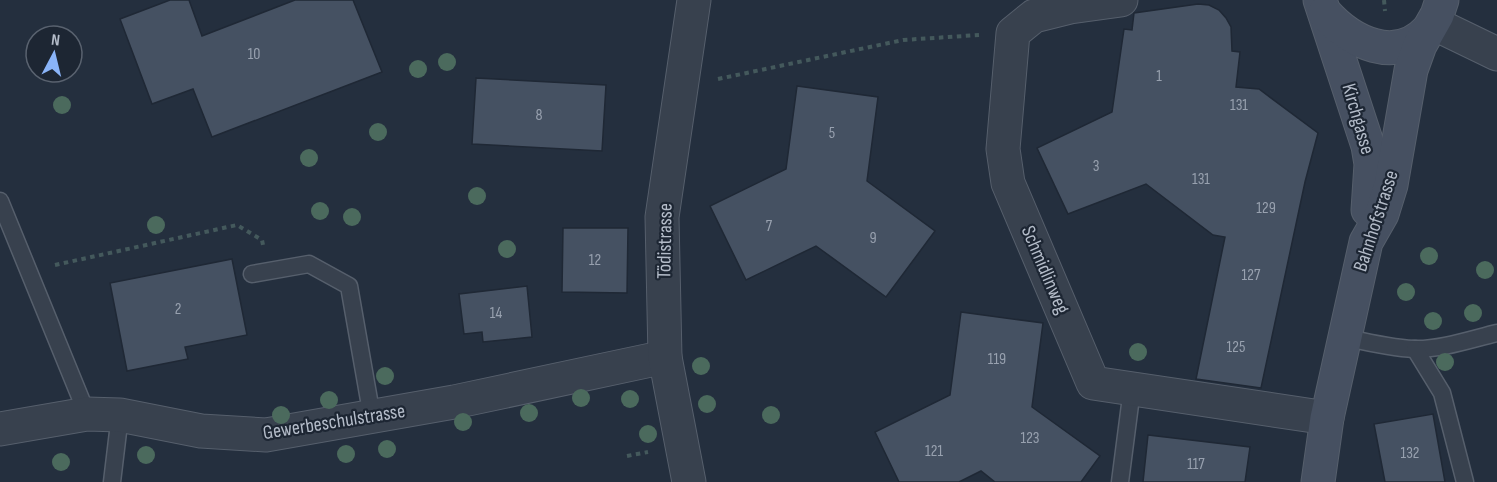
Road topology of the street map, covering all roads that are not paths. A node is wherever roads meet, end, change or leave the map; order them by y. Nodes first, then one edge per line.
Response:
1 (694, 0) edge
2 (1121, 0) edge
3 (1322, 7) edge
4 (1434, 18) edge
5 (1497, 54) edge
6 (0, 201) edge
7 (1366, 242) junction
8 (260, 273) road end
9 (1497, 333) edge
10 (1344, 337) junction
11 (1415, 349) junction
12 (665, 357) junction
13 (1132, 389) junction
14 (87, 414) junction
15 (120, 415) junction
16 (372, 417) junction
17 (1327, 418) junction
18 (0, 429) edge
19 (112, 482) edge
20 (689, 482) edge
21 (1120, 482) edge
22 (1318, 482) edge
23 (1465, 482) edge

1 - 12 street, Tödistrasse
2 - 13 street, Schmidlinweg
3 - 4 main road
3 - 7 main road, Kirchgasse
4 - 5 street
4 - 7 main road, Bahnhofstrasse
6 - 14 lane
7 - 10 main road, Bahnhofstrasse
8 - 16 lane
9 - 11 lane
10 - 11 lane
10 - 17 main road, Bahnhofstrasse
11 - 23 lane
12 - 16 street, Gewerbeschulstrasse
12 - 20 street, Tödistrasse
13 - 17 street, Schmidlinweg
13 - 21 lane
14 - 15 street, Gewerbeschulstrasse
14 - 18 street, Gewerbeschulstrasse
15 - 16 street, Gewerbeschulstrasse
15 - 19 lane
17 - 22 main road, Bahnhofstrasse

